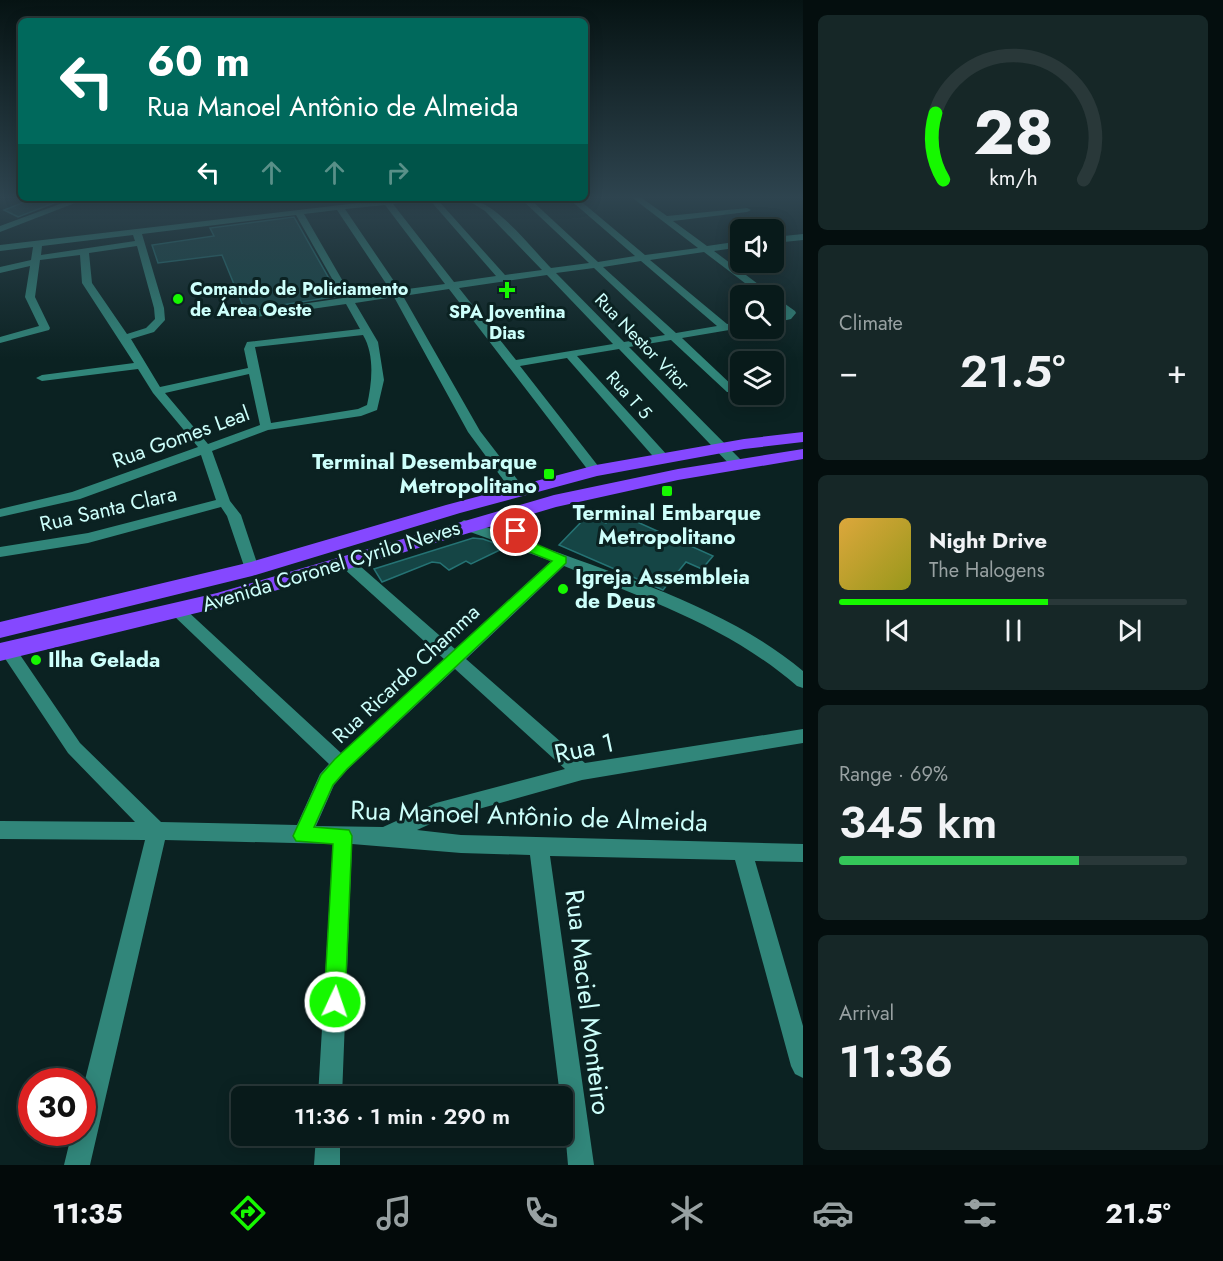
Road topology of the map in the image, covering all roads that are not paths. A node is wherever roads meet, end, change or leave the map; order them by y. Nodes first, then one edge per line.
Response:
1 (38, 250) edge
2 (94, 250) edge
3 (143, 250) edge
4 (321, 250) edge
5 (368, 250) edge
6 (423, 250) edge
7 (478, 250) edge
8 (530, 250) edge
9 (582, 250) edge
10 (635, 250) edge
11 (697, 250) edge
12 (709, 250) edge
13 (84, 252) junction
14 (644, 258) junction
15 (37, 260) junction
16 (598, 265) junction
17 (0, 270) edge
18 (551, 271) junction
19 (502, 278) junction
20 (754, 285) edge
21 (449, 286) junction
22 (397, 293) junction
23 (350, 300) junction
24 (784, 307) edge
25 (248, 315) dead end
26 (784, 318) edge
27 (730, 326) edge
28 (724, 327) junction
29 (367, 331) junction
30 (671, 336) junction
31 (125, 338) junction
32 (0, 340) edge
33 (621, 344) junction
34 (569, 354) junction
35 (513, 364) junction
36 (142, 365) junction
37 (254, 370) junction
38 (42, 378) dead end
39 (730, 389) edge
40 (157, 391) junction
41 (266, 427) junction
42 (803, 437) edge
43 (204, 447) junction
44 (723, 447) junction
45 (803, 454) edge
46 (663, 459) junction
47 (737, 464) junction
48 (596, 471) junction
49 (518, 490) junction
50 (224, 502) junction
51 (531, 507) junction
52 (0, 513) edge
53 (464, 525) junction
54 (527, 546) junction
55 (0, 552) edge
56 (562, 560) junction
57 (346, 563) junction
58 (252, 569) junction
59 (179, 612) junction
60 (0, 630) edge
61 (4, 651) edge
62 (455, 660) junction
63 (803, 681) edge
64 (803, 736) edge
65 (341, 764) junction
66 (582, 772) junction
67 (0, 831) edge
68 (157, 831) junction
69 (302, 836) junction
70 (343, 836) junction
71 (383, 836) junction
72 (539, 847) junction
73 (742, 852) junction
74 (803, 853) edge
75 (803, 1066) edge
76 (330, 1086) edge
77 (328, 1146) edge
78 (77, 1165) edge
79 (327, 1165) edge
80 (581, 1165) edge

1 - 15 street
2 - 13 street
3 - 31 street
4 - 23 street
5 - 22 street
6 - 21 street
7 - 19 street
8 - 18 street, Rua Nestor Vitor
9 - 16 street
10 - 14 street
11 - 14 street
12 - 20 street
13 - 15 street
13 - 31 street
14 - 16 street
14 - 28 street
15 - 17 street
15 - 32 street
16 - 18 street
16 - 30 street
18 - 19 street
18 - 33 street, Rua Nestor Vitor
19 - 21 street
21 - 22 street
21 - 35 street
22 - 23 street
22 - 49 street
23 - 25 street
23 - 29 street
24 - 26 street
27 - 28 street
28 - 30 street
29 - 37 street
29 - 41 street, Rua Gomes Leal
30 - 33 street
30 - 39 street
31 - 36 street
33 - 34 street
33 - 44 street, Rua Nestor Vitor
34 - 35 street
34 - 46 street, Rua T 5
35 - 48 street
36 - 38 street
36 - 40 street
37 - 40 street
37 - 41 street
40 - 43 street
41 - 43 street, Rua Gomes Leal
42 - 44 highway, Avenida Coronel Cyrilo Neves
43 - 50 street
43 - 52 street, Rua Gomes Leal
44 - 46 highway, Avenida Coronel Cyrilo Neves
44 - 47 street, Rua Nestor Vitor
45 - 47 highway, Avenida Coronel Cyrilo Neves
46 - 48 highway, Avenida Coronel Cyrilo Neves
47 - 51 highway, Avenida Coronel Cyrilo Neves
48 - 49 highway, Avenida Coronel Cyrilo Neves
49 - 58 highway, Avenida Coronel Cyrilo Neves
50 - 55 street, Rua Santa Clara
50 - 58 street
51 - 53 highway, Avenida Coronel Cyrilo Neves
51 - 54 street
53 - 54 street
53 - 57 highway, Avenida Coronel Cyrilo Neves
54 - 56 street
56 - 62 street, Rua Ricardo Chamma
56 - 63 street
57 - 59 highway, Avenida Coronel Cyrilo Neves
57 - 62 street
58 - 60 highway, Avenida Coronel Cyrilo Neves
59 - 61 highway, Avenida Coronel Cyrilo Neves
59 - 65 street
61 - 68 street
62 - 65 street, Rua Ricardo Chamma
62 - 66 street
64 - 66 street, Rua 1
65 - 69 street, Rua Ricardo Chamma
66 - 71 street, Rua 1
67 - 68 street, Rua Manoel Antônio de Almeida
68 - 69 street, Rua Manoel Antônio de Almeida
68 - 78 street
69 - 70 street, Rua Manoel Antônio de Almeida
70 - 71 street, Rua Manoel Antônio de Almeida
70 - 76 street
71 - 72 street, Rua Manoel Antônio de Almeida
72 - 73 street, Rua Manoel Antônio de Almeida
72 - 80 street, Rua Maciel Monteiro
73 - 74 street, Rua Manoel Antônio de Almeida
73 - 75 street
77 - 79 street

